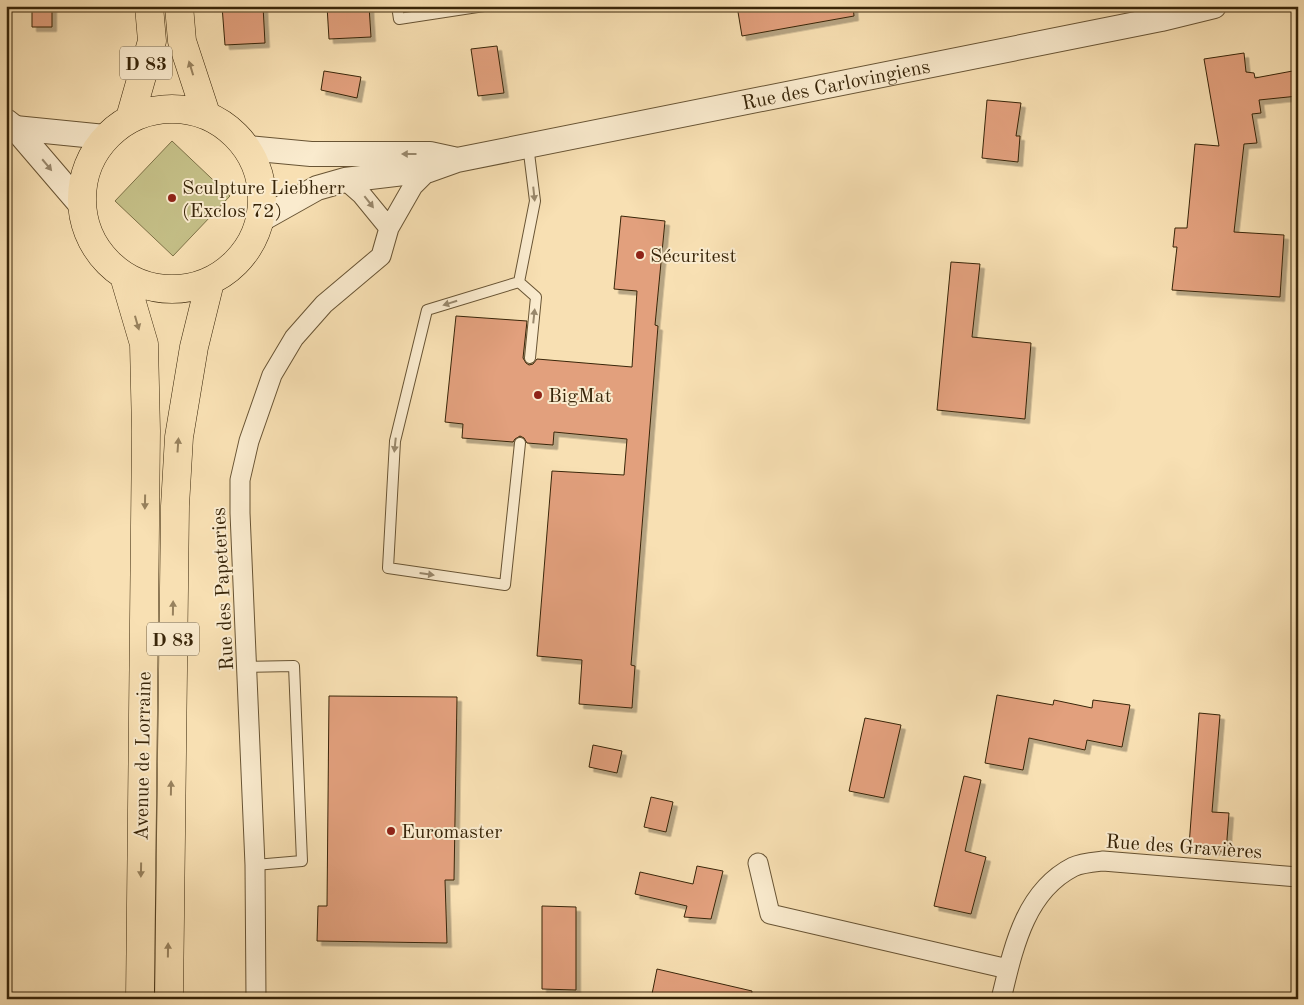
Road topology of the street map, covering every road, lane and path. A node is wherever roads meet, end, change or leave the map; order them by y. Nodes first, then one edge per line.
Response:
1 (149, 6) edge
2 (179, 6) edge
3 (396, 6) edge
4 (484, 6) edge
5 (1214, 6) edge
6 (206, 114) junction
7 (130, 118) junction
8 (11, 124) edge
9 (105, 137) junction
10 (528, 145) junction
11 (248, 148) junction
12 (457, 160) junction
13 (429, 170) junction
14 (345, 180) junction
15 (81, 205) junction
16 (260, 220) junction
17 (389, 228) junction
18 (124, 276) junction
19 (210, 282) junction
20 (519, 282) junction
21 (530, 358) dead end
22 (520, 443) dead end
23 (248, 667) junction
24 (758, 863) dead end
25 (255, 865) junction
26 (1298, 877) edge
27 (1008, 968) junction
28 (140, 999) edge
29 (168, 999) edge
30 (256, 999) edge
31 (1001, 999) edge

1 - 7 main road, D 83
6 -> 2 main road, D 83
3 - 4 lane
5 - 10 street, Rue des Carlovingiens
6 - 7 main road
6 - 11 main road
7 - 9 main road
8 - 9 street
8 -> 15 street
9 - 15 main road
10 - 12 street, Rue des Carlovingiens
10 -> 20 lane
12 -> 11 street, Rue des Carlovingiens
11 - 16 main road
12 - 13 street, Rue des Carlovingiens
13 - 14 street, Rue des Carlovingiens
13 - 17 street, Rue des Papeteries
14 - 16 street, Rue des Carlovingiens
14 -> 17 street
15 - 18 main road
16 - 19 main road
17 - 23 street, Rue des Papeteries
18 - 19 main road
18 -> 28 main road, Avenue de Lorraine / D 83
29 -> 19 main road, Avenue de Lorraine / D 83
21 -> 20 lane
20 -> 22 lane
23 - 25 street, Rue des Papeteries
23 - 25 lane
24 - 27 street
25 - 30 street, Rue des Papeteries
26 - 27 street, Rue des Gravières
27 - 31 street, Rue des Gravières

